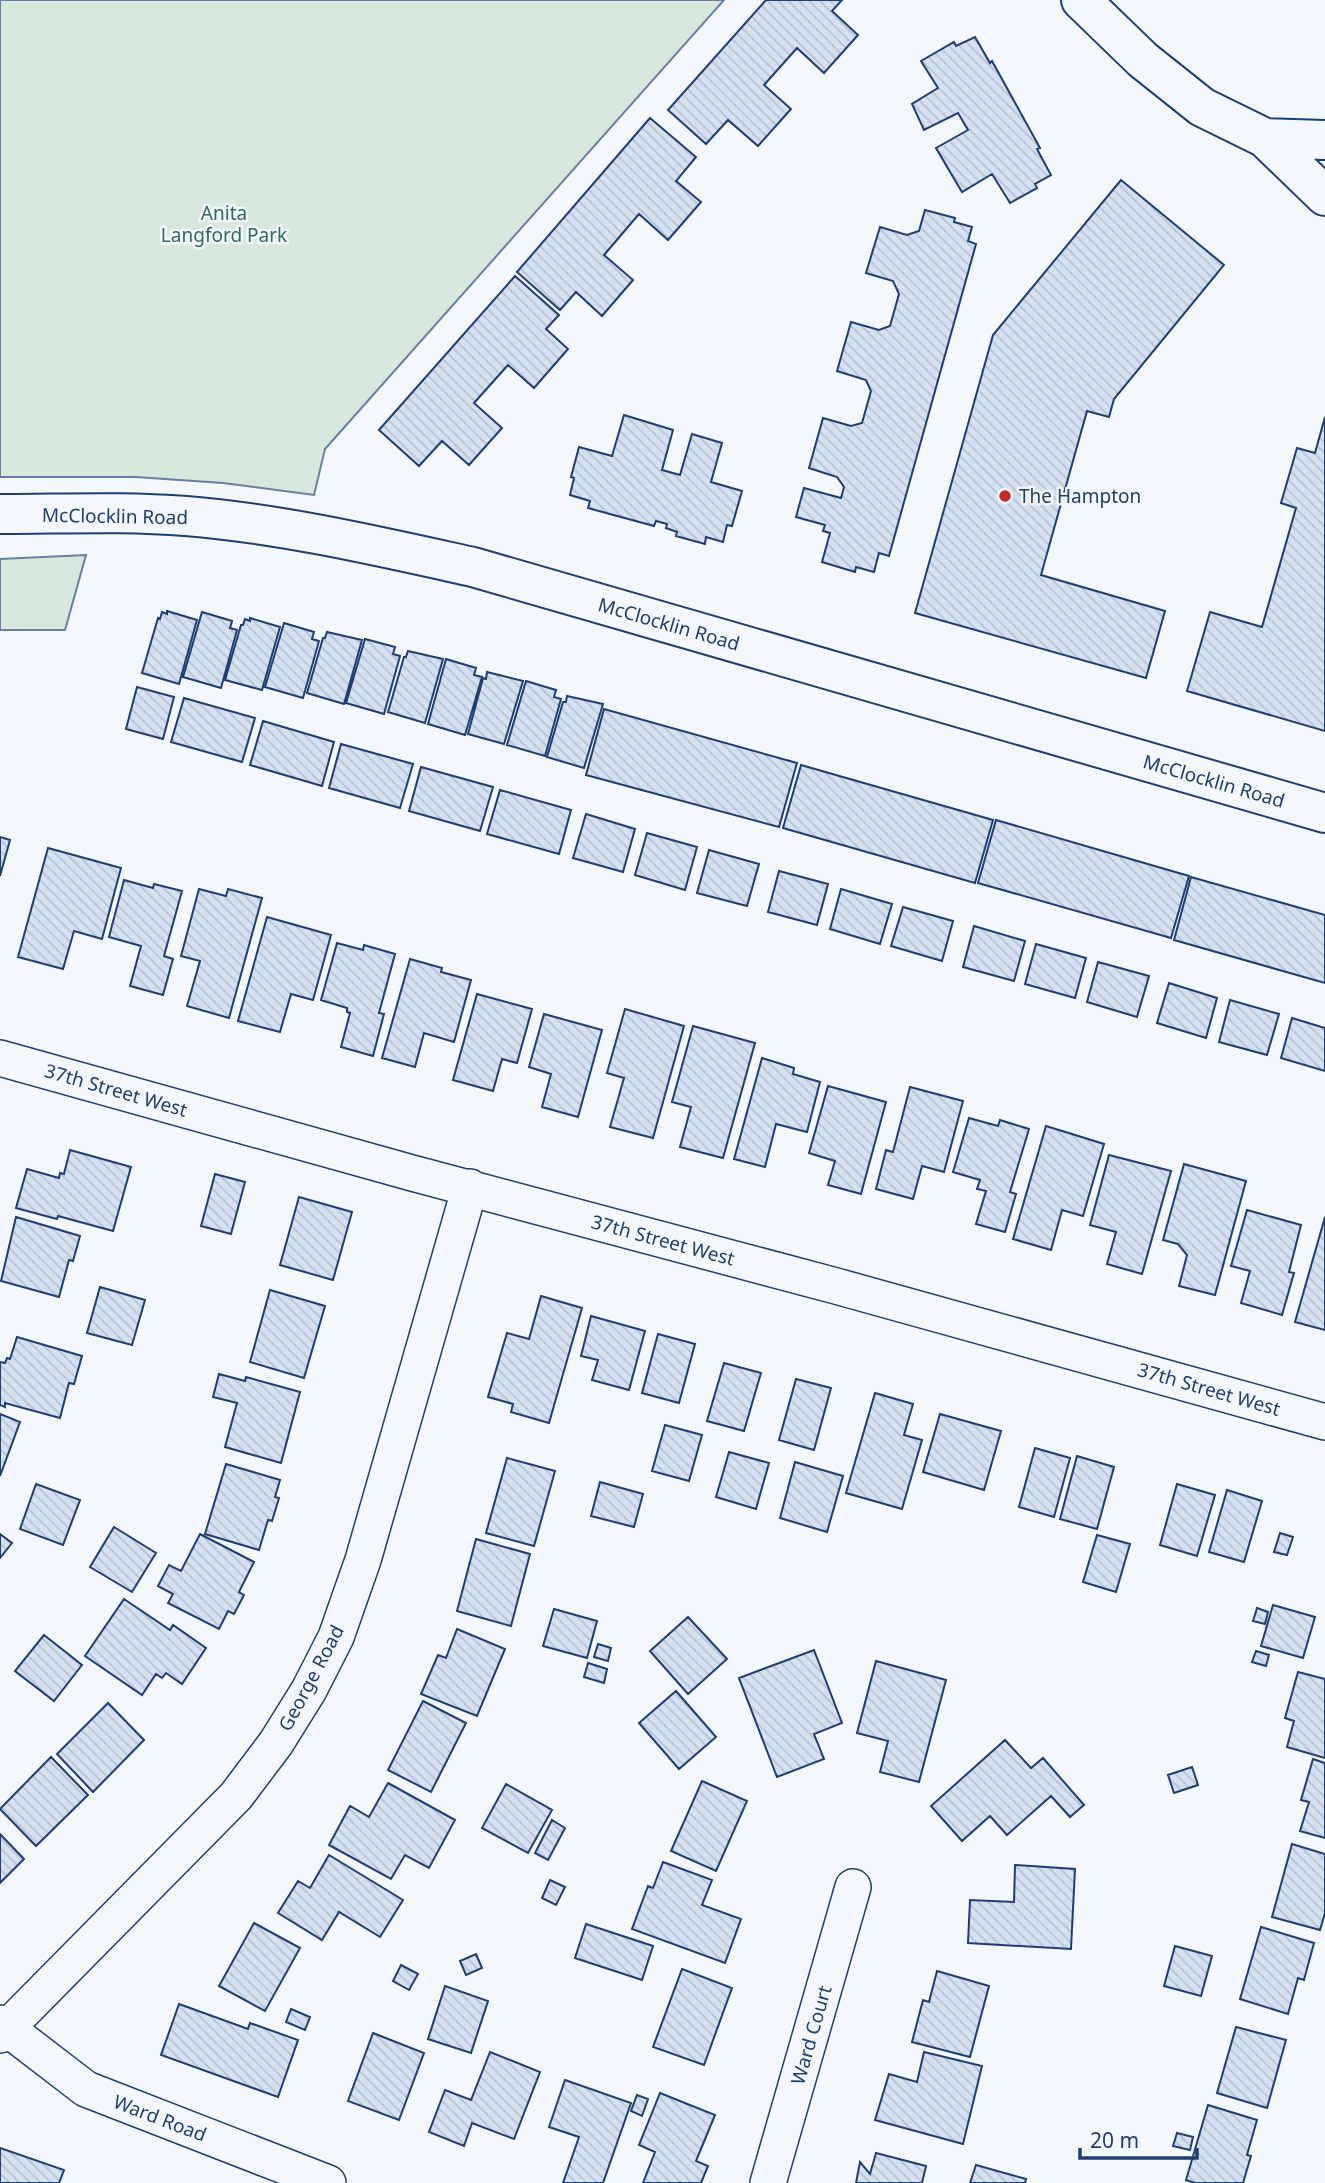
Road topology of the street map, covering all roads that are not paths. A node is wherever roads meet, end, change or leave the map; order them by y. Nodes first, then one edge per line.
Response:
1 (1081, 0) edge
2 (1265, 138) junction
3 (1325, 140) edge
4 (1325, 196) edge
5 (0, 514) edge
6 (1325, 813) edge
7 (0, 1058) edge
8 (470, 1187) junction
9 (1325, 1422) edge
10 (853, 1887) dead end
11 (2, 2029) edge
12 (328, 2183) edge
13 (768, 2183) edge

1 - 2 street
2 - 3 street
2 - 4 street
5 - 6 street, McClocklin Road
7 - 8 street, 37th Street West
8 - 9 street, 37th Street West
8 - 11 street, George Road
10 - 13 street, Ward Court
11 - 12 street, Ward Road

